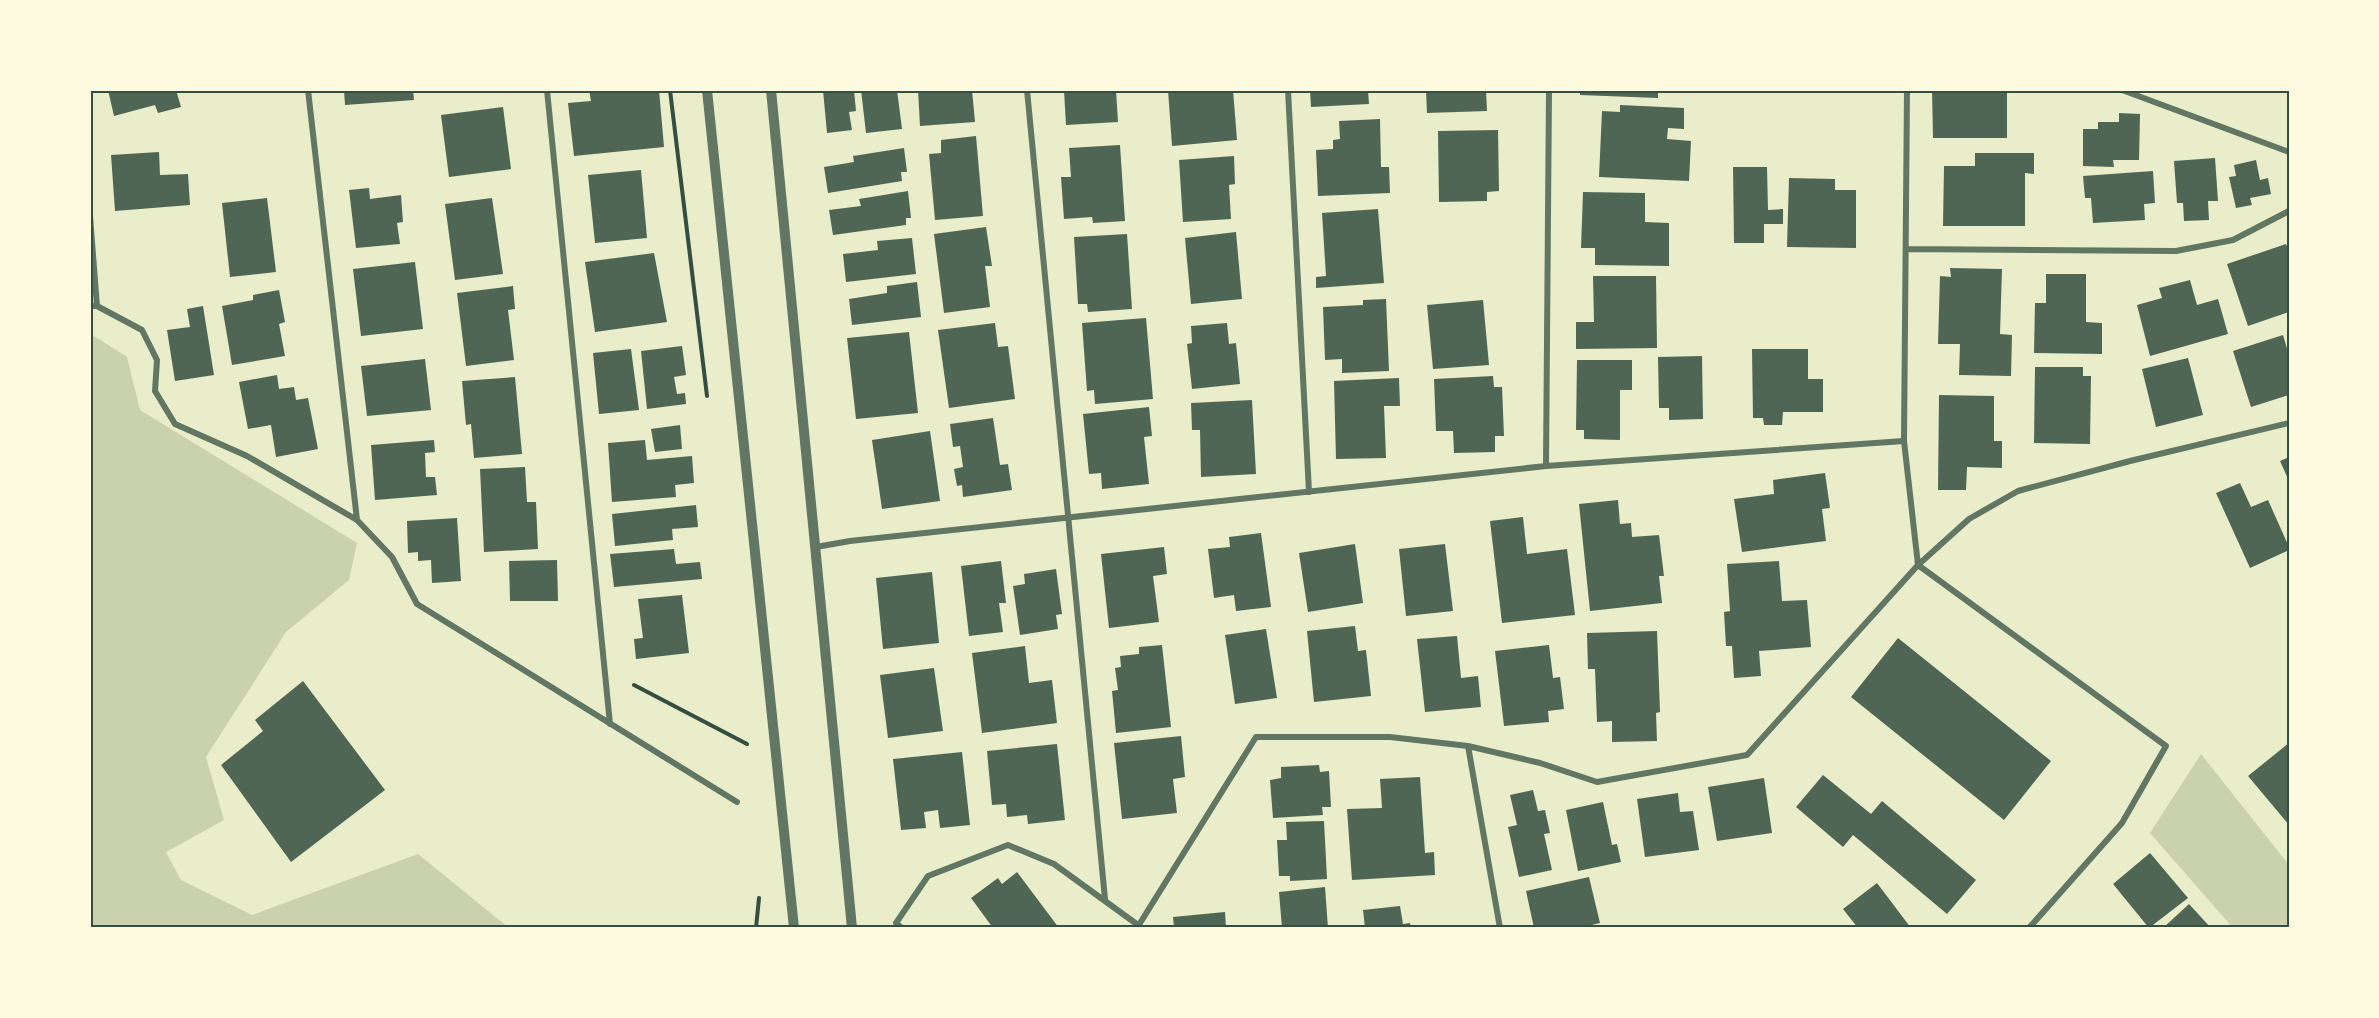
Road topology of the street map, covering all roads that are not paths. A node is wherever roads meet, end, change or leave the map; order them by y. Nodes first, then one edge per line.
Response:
1 (308, 90) edge
2 (547, 90) edge
3 (707, 90) edge
4 (771, 90) edge
5 (1027, 90) edge
6 (1288, 90) edge
7 (1549, 90) edge
8 (1907, 90) edge
9 (2122, 90) edge
10 (2289, 152) edge
11 (2289, 211) edge
12 (90, 216) edge
13 (1906, 249) junction
14 (93, 306) edge
15 (2289, 423) edge
16 (1904, 441) junction
17 (1546, 466) junction
18 (1308, 492) junction
19 (1069, 517) junction
20 (357, 520) junction
21 (816, 547) junction
22 (1918, 565) junction
23 (610, 724) junction
24 (1468, 746) junction
25 (737, 802) dead end
26 (1105, 899) junction
27 (1137, 926) edge
28 (794, 928) edge
29 (852, 928) edge
30 (902, 928) edge
31 (1500, 928) edge
32 (2029, 928) edge

1 - 20 street
2 - 23 street
3 - 28 street
4 - 21 street
5 - 19 street
6 - 18 street
7 - 17 street
8 - 13 street
9 - 10 street
11 - 13 street
12 - 14 street
13 - 16 street
14 - 20 street
15 - 22 street
16 - 17 street
16 - 22 street
17 - 18 street
18 - 19 street
19 - 21 street
19 - 26 street
20 - 23 street
21 - 29 street
22 - 24 street
22 - 32 street
23 - 25 street
24 - 27 street
24 - 31 street
26 - 27 street
26 - 30 street

